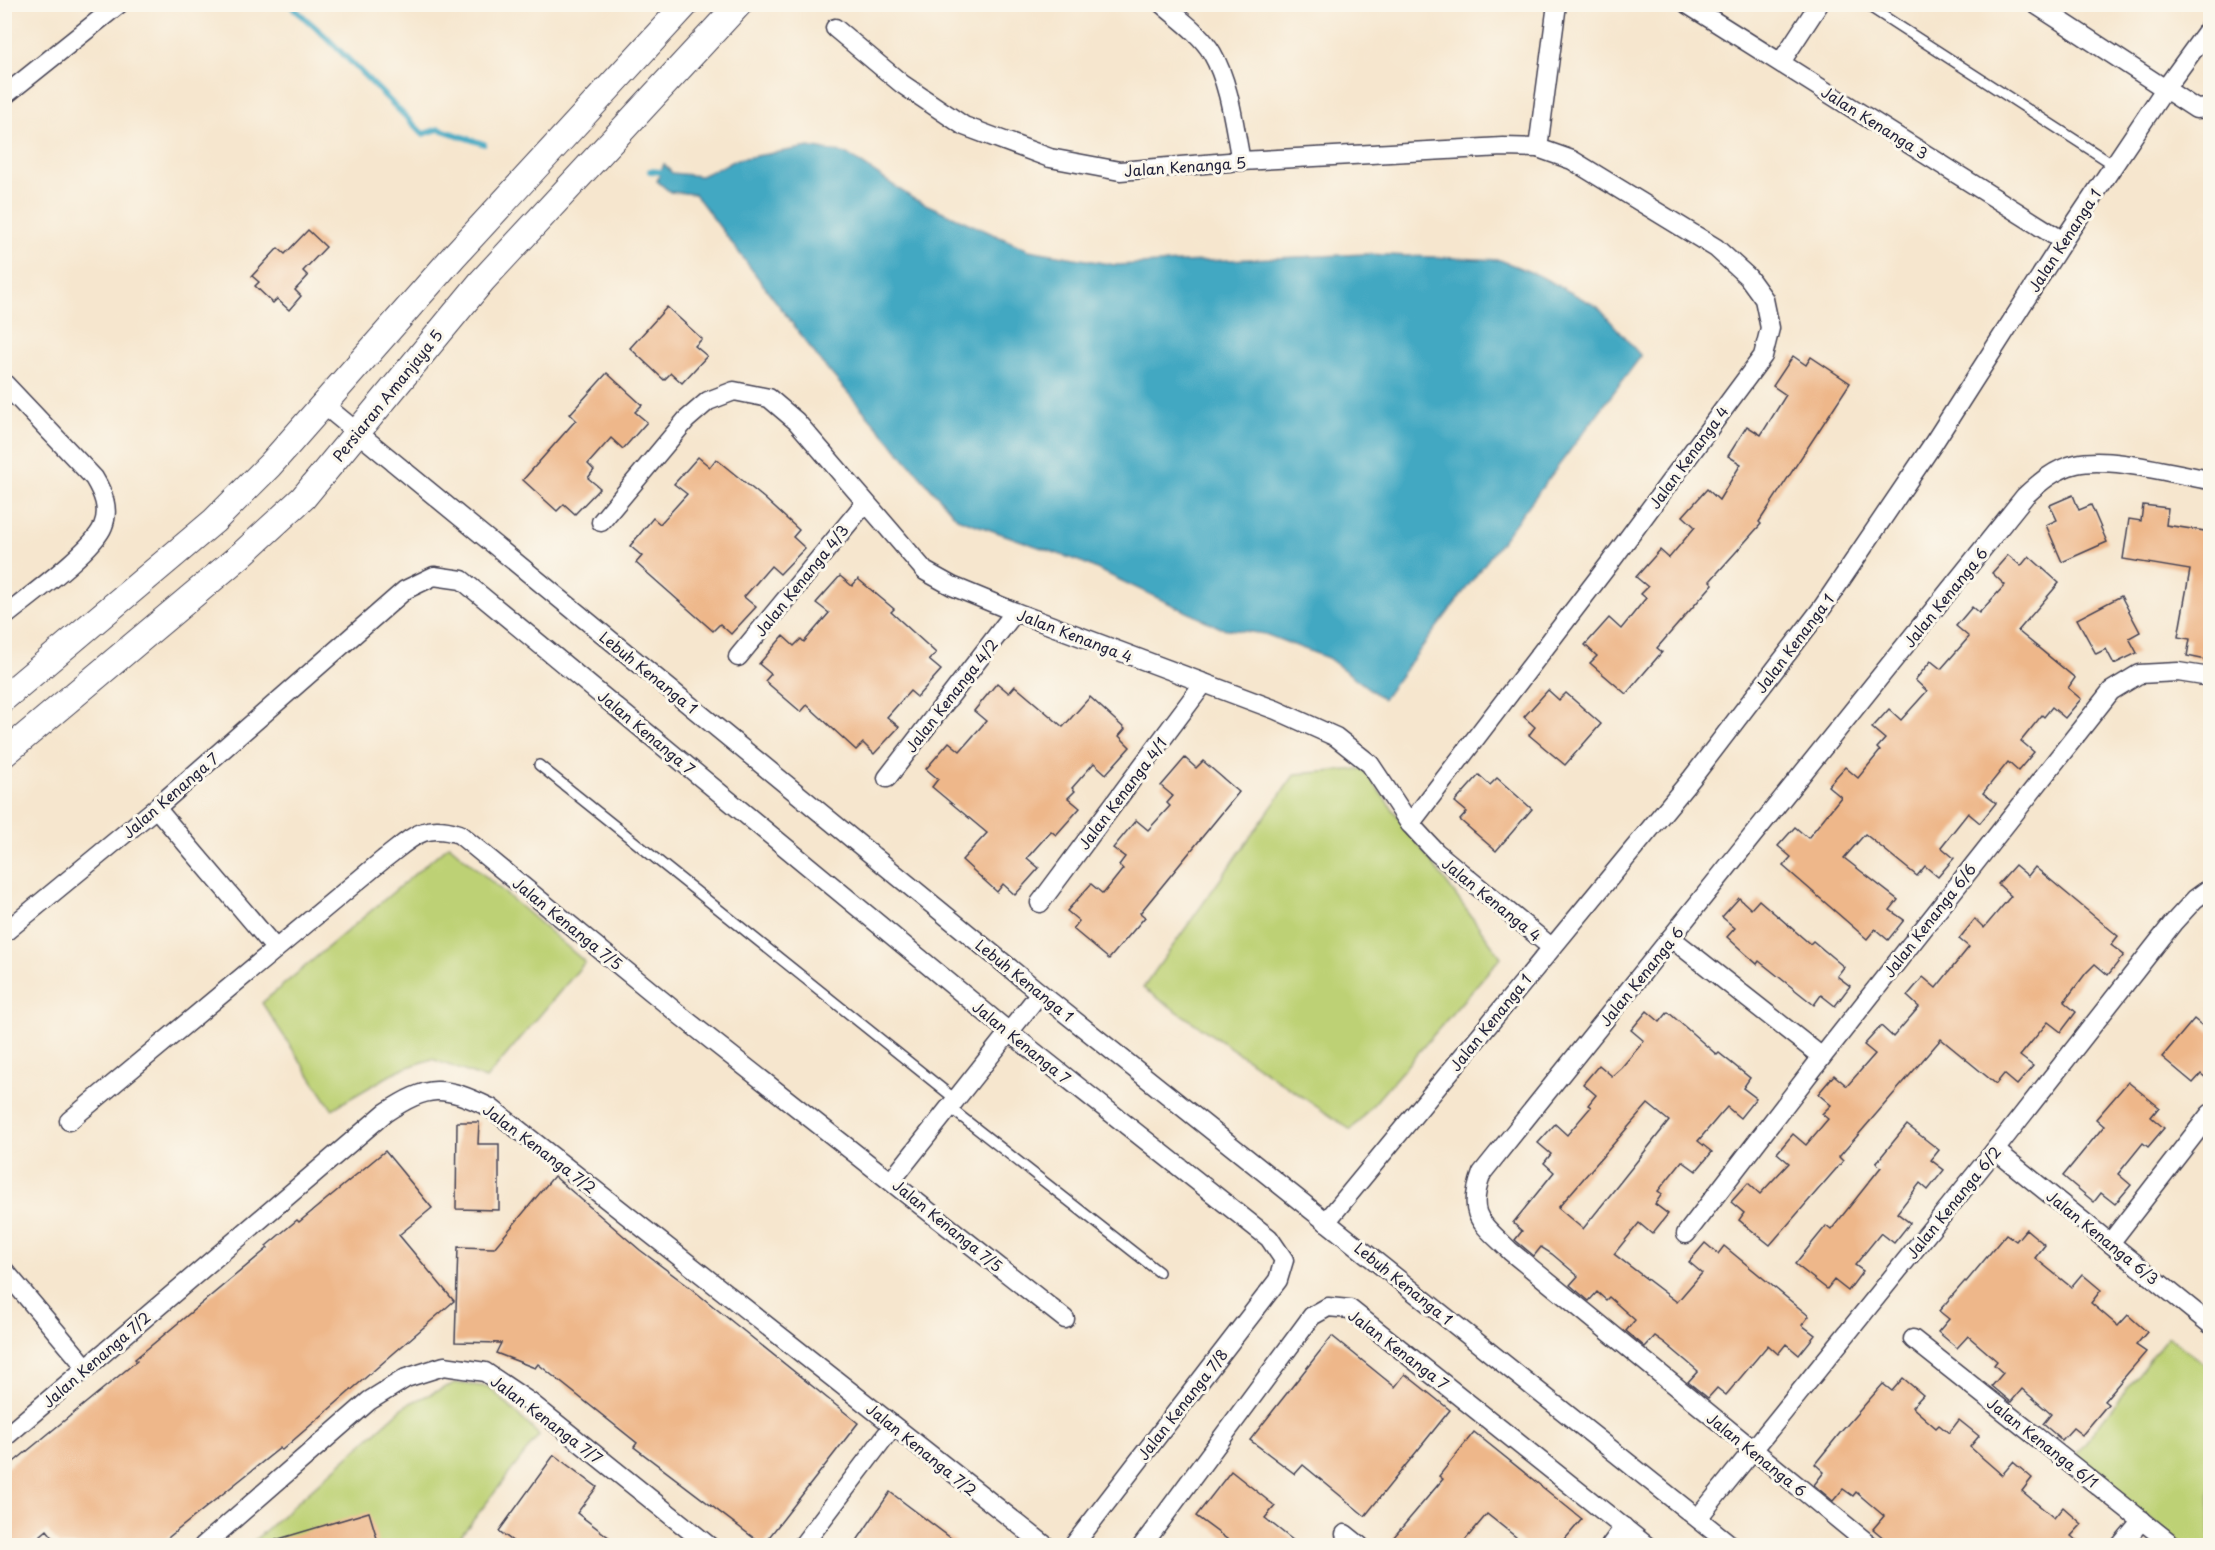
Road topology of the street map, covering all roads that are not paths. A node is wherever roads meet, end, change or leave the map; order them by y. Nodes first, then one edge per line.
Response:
1 (119, 4) edge
2 (686, 4) edge
3 (739, 4) edge
4 (1162, 4) edge
5 (1557, 4) edge
6 (1687, 4) edge
7 (1819, 4) edge
8 (1865, 4) edge
9 (2035, 4) edge
10 (2211, 27) edge
11 (835, 28) dead end
12 (1781, 62) junction
13 (2165, 88) junction
14 (4, 96) edge
15 (2211, 108) edge
16 (1538, 148) junction
17 (1241, 161) junction
18 (2114, 165) junction
19 (2063, 241) junction
20 (4, 382) edge
21 (324, 405) junction
22 (357, 432) junction
23 (2211, 480) edge
24 (865, 503) junction
25 (601, 522) dead end
26 (1015, 612) junction
27 (4, 617) edge
28 (738, 657) dead end
29 (2211, 677) edge
30 (1204, 683) junction
31 (4, 698) edge
32 (4, 754) edge
33 (539, 765) dead end
34 (887, 778) dead end
35 (156, 808) junction
36 (1410, 824) junction
37 (2211, 888) edge
38 (1040, 903) dead end
39 (4, 933) edge
40 (1671, 938) junction
41 (1551, 947) junction
42 (274, 948) junction
43 (1040, 993) junction
44 (1009, 1032) junction
45 (1822, 1057) junction
46 (952, 1103) junction
47 (2211, 1114) edge
48 (69, 1121) dead end
49 (1995, 1150) junction
50 (892, 1180) junction
51 (1326, 1222) junction
52 (1686, 1234) dead end
53 (2110, 1243) junction
54 (1284, 1260) joint
55 (4, 1270) edge
56 (1159, 1272) dead end
57 (1065, 1319) dead end
58 (2211, 1324) edge
59 (1912, 1339) dead end
60 (86, 1367) junction
61 (893, 1426) junction
62 (4, 1438) edge
63 (1752, 1450) junction
64 (1698, 1518) junction
65 (2142, 1520) junction
66 (1624, 1527) junction
67 (1346, 1534) dead end
68 (203, 1545) edge
69 (709, 1545) edge
70 (802, 1545) edge
71 (1046, 1545) edge
72 (1073, 1545) edge
73 (1142, 1545) edge
74 (1360, 1545) edge
75 (1610, 1545) edge
76 (1647, 1545) edge
77 (1732, 1545) edge
78 (1871, 1545) edge
79 (2120, 1545) edge
80 (2174, 1545) edge

1 - 14 street
2 - 21 street
3 - 22 street, Persiaran Amanjaya 5
4 - 17 street
5 - 16 street
6 - 12 street, Jalan Kenanga 3
7 - 12 street
8 - 18 lane
9 - 13 street
10 - 13 street, Jalan Kenanga 1
11 - 17 street, Jalan Kenanga 5
12 - 19 street, Jalan Kenanga 3
13 - 15 street
13 - 18 street, Jalan Kenanga 1
16 - 17 street, Jalan Kenanga 5
16 - 36 street, Jalan Kenanga 4
18 - 19 street, Jalan Kenanga 1
19 - 41 street, Jalan Kenanga 1
20 - 27 street
21 - 22 street, Lebuh Kenanga 1
21 - 31 street
22 - 32 street, Persiaran Amanjaya 5
22 - 43 street, Lebuh Kenanga 1
23 - 40 street, Jalan Kenanga 6
24 - 25 street, Jalan Kenanga 4
24 - 26 street, Jalan Kenanga 4
24 - 28 street, Jalan Kenanga 4/3
26 - 30 street, Jalan Kenanga 4
26 - 34 street, Jalan Kenanga 4/2
29 - 45 street, Jalan Kenanga 6/6
30 - 36 street, Jalan Kenanga 4
30 - 38 street, Jalan Kenanga 4/1
33 - 46 lane
35 - 39 street, Jalan Kenanga 7
35 - 42 street
35 - 44 street, Jalan Kenanga 7
36 - 41 street, Jalan Kenanga 4
37 - 49 street, Jalan Kenanga 6/2
40 - 45 street
40 - 63 street, Jalan Kenanga 6
41 - 51 street, Jalan Kenanga 1
42 - 48 street, Jalan Kenanga 7/5
42 - 50 street, Jalan Kenanga 7/5
43 - 44 street
43 - 51 street, Lebuh Kenanga 1
44 - 46 street
44 - 54 street, Jalan Kenanga 7
45 - 52 street, Jalan Kenanga 6/6
46 - 50 street
46 - 56 lane
47 - 53 street
49 - 53 street, Jalan Kenanga 6/3
49 - 63 street, Jalan Kenanga 6/2
50 - 57 street, Jalan Kenanga 7/5
51 - 64 street, Lebuh Kenanga 1
53 - 58 street, Jalan Kenanga 6/3
54 - 72 street, Jalan Kenanga 7/8
55 - 60 street
59 - 65 street, Jalan Kenanga 6/1
60 - 61 street, Jalan Kenanga 7/2
60 - 62 street, Jalan Kenanga 7/2
61 - 70 street
61 - 71 street, Jalan Kenanga 7/2
63 - 64 street, Jalan Kenanga 6/2
63 - 78 street, Jalan Kenanga 6
64 - 77 street, Lebuh Kenanga 1
65 - 79 street
65 - 80 street, Jalan Kenanga 6/1
66 - 73 street, Jalan Kenanga 7
66 - 75 street
66 - 76 street, Jalan Kenanga 7
67 - 74 street
68 - 69 street, Jalan Kenanga 7/7

